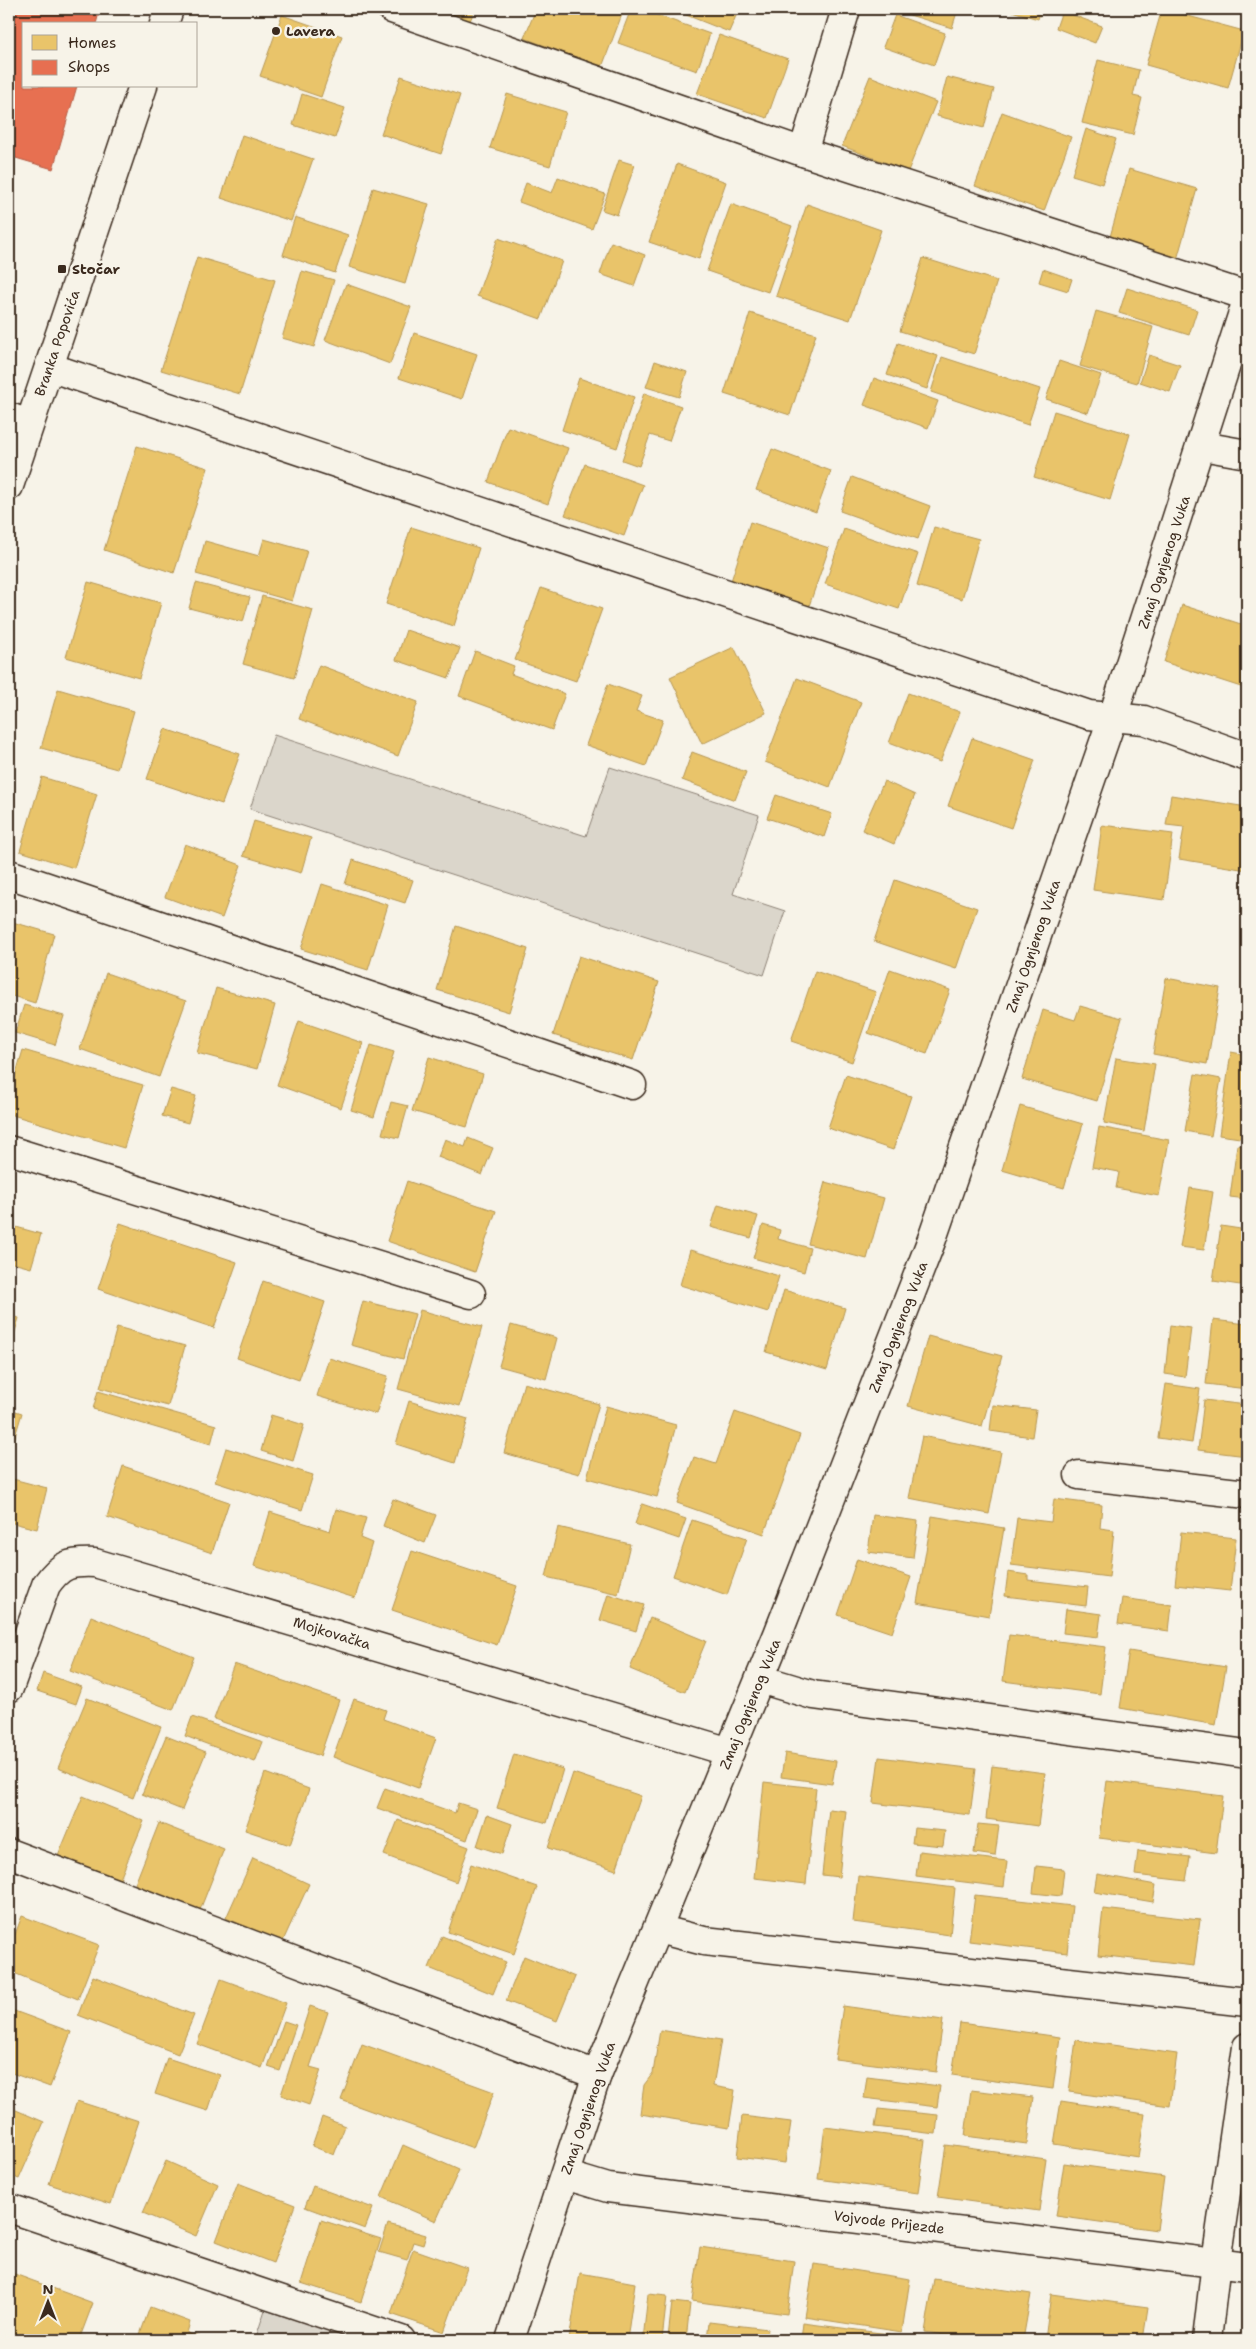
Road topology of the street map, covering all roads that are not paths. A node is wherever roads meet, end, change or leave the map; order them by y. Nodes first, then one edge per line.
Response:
1 (169, 9) edge
2 (392, 9) edge
3 (846, 9) edge
4 (165, 22) edge
5 (142, 88) edge
6 (803, 152) junction
7 (1247, 296) edge
8 (1247, 300) edge
9 (49, 367) junction
10 (19, 420) edge
11 (1202, 446) junction
12 (1247, 454) edge
13 (9, 486) edge
14 (1114, 716) junction
15 (1247, 757) edge
16 (9, 874) edge
17 (632, 1086) dead end
18 (9, 1150) edge
19 (471, 1294) dead end
20 (1079, 1475) dead end
21 (1247, 1494) edge
22 (760, 1679) junction
23 (9, 1688) edge
24 (730, 1752) junction
25 (1247, 1754) edge
26 (9, 1853) edge
27 (658, 1928) junction
28 (1247, 2002) edge
29 (1247, 2047) edge
30 (597, 2075) junction
31 (565, 2175) junction
32 (9, 2208) edge
33 (1216, 2262) junction
34 (1247, 2267) edge
35 (401, 2340) edge
36 (510, 2340) edge
37 (1207, 2340) edge

1 - 4 street
2 - 6 street
3 - 6 street
5 - 9 street, Branka Popovića
6 - 7 street
8 - 11 street, Zmaj Ognjenog Vuka
9 - 10 street, Branka Popovića
9 - 14 street
10 - 13 street, Branka Popovića
11 - 12 street
11 - 14 street, Zmaj Ognjenog Vuka
14 - 15 street
14 - 22 street, Zmaj Ognjenog Vuka
16 - 17 street
18 - 19 street
20 - 21 street
22 - 24 street, Zmaj Ognjenog Vuka
22 - 25 street
23 - 24 street, Mojkovačka
24 - 27 street, Zmaj Ognjenog Vuka
26 - 30 street
27 - 28 street
27 - 30 street, Zmaj Ognjenog Vuka
29 - 33 street
30 - 31 street, Zmaj Ognjenog Vuka
31 - 33 street, Vojvode Prijezde
31 - 36 street, Zmaj Ognjenog Vuka
32 - 35 street
33 - 34 street, Vojvode Prijezde
33 - 37 street

